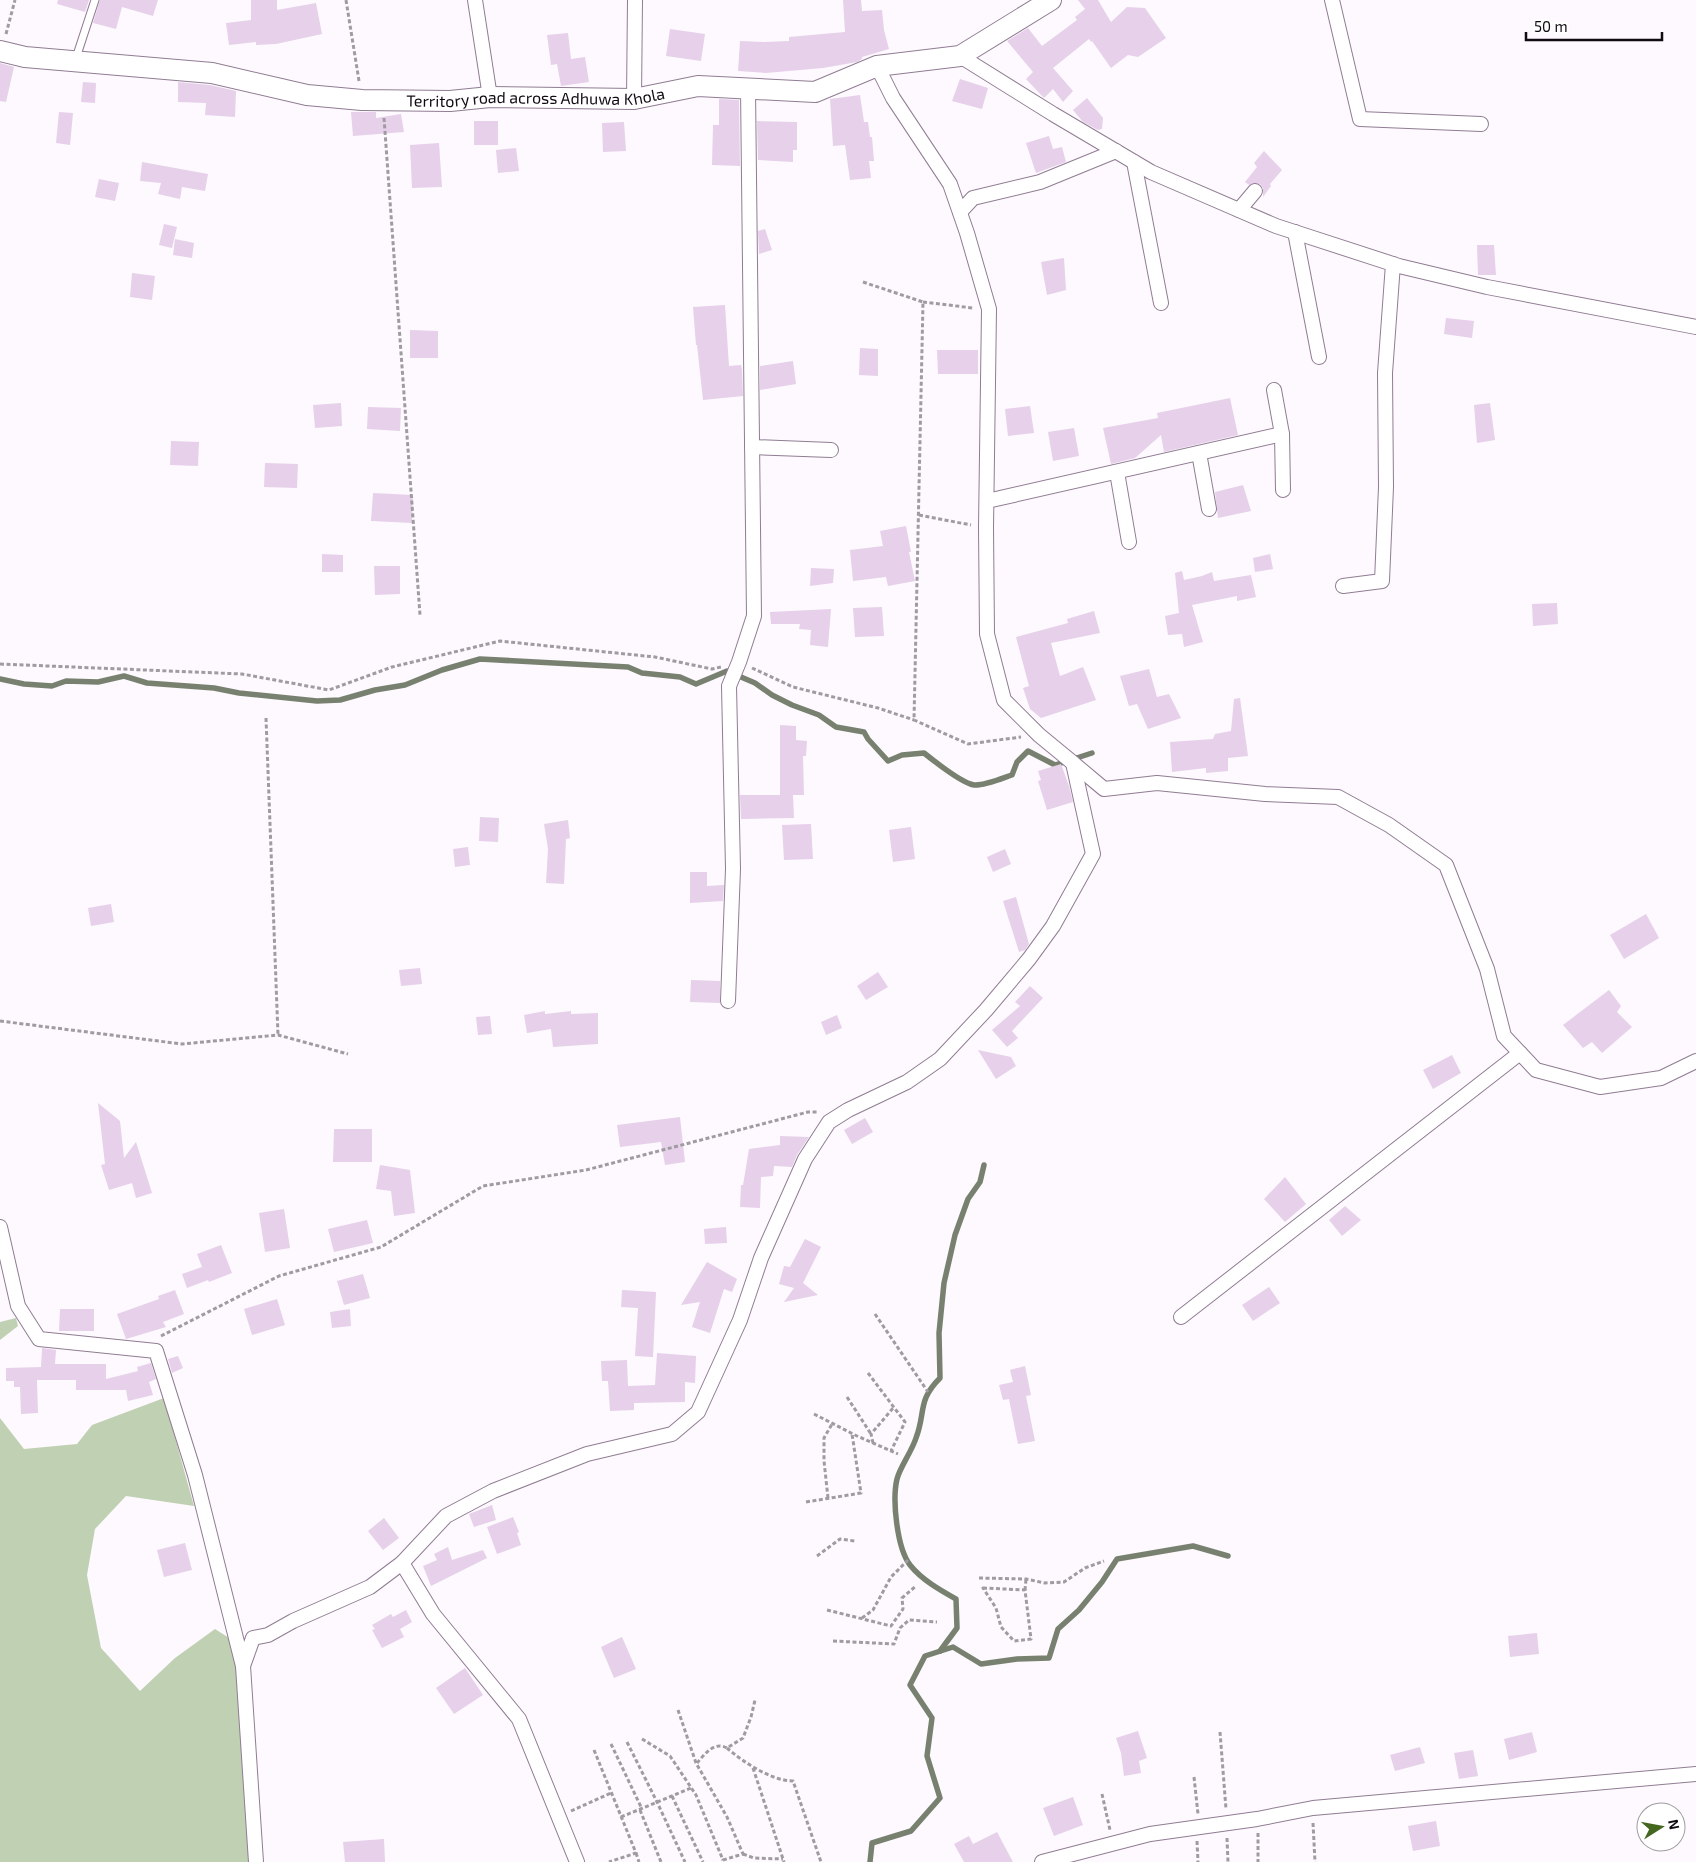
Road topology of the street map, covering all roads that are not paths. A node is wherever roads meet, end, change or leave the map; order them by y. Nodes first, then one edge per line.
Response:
1 (95, 0) edge
2 (475, 0) edge
3 (635, 0) edge
4 (1051, 0) edge
5 (1332, 0) edge
6 (0, 51) edge
7 (960, 56) junction
8 (75, 61) junction
9 (877, 66) junction
10 (748, 89) junction
11 (490, 97) junction
12 (634, 99) junction
13 (1481, 124) dead end
14 (1116, 151) junction
15 (1134, 162) junction
16 (1255, 190) dead end
17 (1239, 210) junction
18 (960, 212) junction
19 (1295, 232) junction
20 (1393, 264) junction
21 (1160, 303) dead end
22 (1696, 327) edge
23 (1320, 357) dead end
24 (1274, 390) dead end
25 (1282, 434) junction
26 (752, 447) junction
27 (831, 450) dead end
28 (1199, 453) junction
29 (1117, 472) junction
30 (1283, 490) dead end
31 (986, 501) junction
32 (1209, 509) dead end
33 (1129, 542) dead end
34 (1343, 586) dead end
35 (1073, 763) junction
36 (728, 1001) dead end
37 (1520, 1053) junction
38 (1696, 1061) edge
39 (0, 1227) edge
40 (1182, 1317) dead end
41 (402, 1563) junction
42 (243, 1666) junction
43 (1696, 1774) edge
44 (256, 1862) edge
45 (577, 1862) edge
46 (1042, 1862) edge

1 - 8 lane
2 - 11 street
3 - 12 street
4 - 7 street, Territory road across Adhuwa Khola
5 - 13 street
6 - 8 street, Territory road across Adhuwa Khola
7 - 9 street, Territory road across Adhuwa Khola
7 - 14 street
8 - 11 street, Territory road across Adhuwa Khola
9 - 10 street, Territory road across Adhuwa Khola
9 - 18 street
10 - 12 street, Territory road across Adhuwa Khola
10 - 26 street
11 - 12 street, Territory road across Adhuwa Khola
14 - 15 street
14 - 18 street
15 - 17 street
15 - 21 street
16 - 17 street
17 - 19 street
18 - 31 street
19 - 20 street
19 - 23 street
20 - 22 street
20 - 34 street
24 - 25 street
25 - 28 street
25 - 30 street
26 - 27 street
26 - 36 street
28 - 29 street
28 - 32 street
29 - 31 street
29 - 33 street
31 - 35 street
35 - 37 street
35 - 41 street
37 - 38 street
37 - 40 street
39 - 42 street
41 - 42 street
41 - 45 street
42 - 44 street
43 - 46 street

